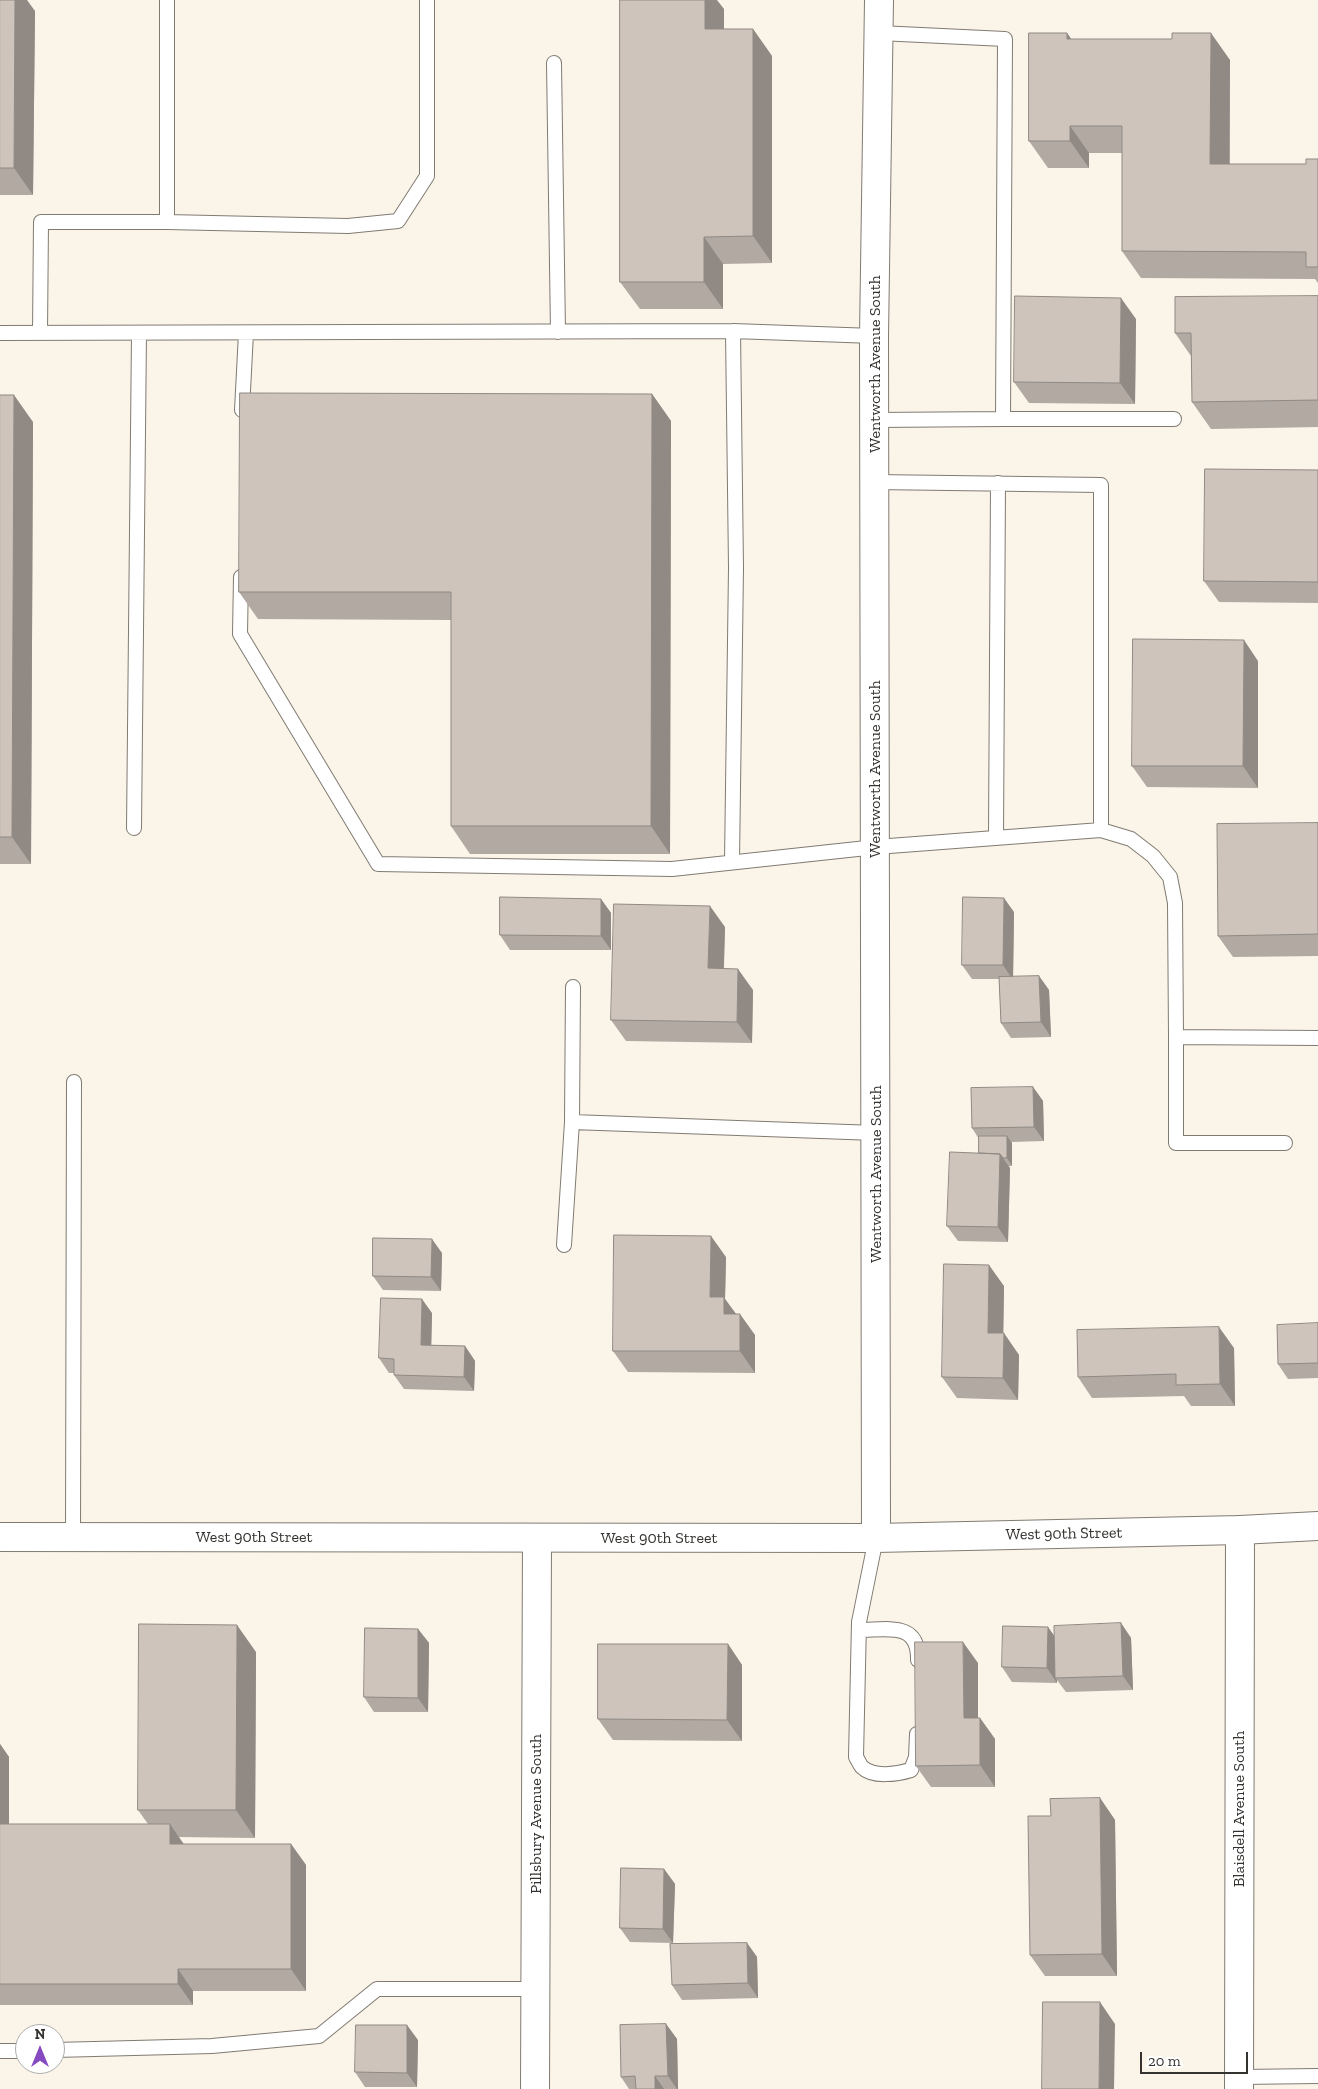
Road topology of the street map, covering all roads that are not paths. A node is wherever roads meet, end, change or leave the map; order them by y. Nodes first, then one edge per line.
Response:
1 (167, 0) edge
2 (427, 0) edge
3 (879, 0) edge
4 (879, 34) junction
5 (554, 63) dead end
6 (167, 222) junction
7 (733, 331) junction
8 (558, 332) junction
9 (0, 333) edge
10 (40, 334) junction
11 (139, 334) junction
12 (246, 334) junction
13 (874, 336) junction
14 (1003, 419) junction
15 (1174, 419) dead end
16 (242, 420) edge
17 (874, 420) junction
18 (874, 482) junction
19 (998, 483) junction
20 (241, 566) edge
21 (134, 828) dead end
22 (1101, 830) junction
23 (996, 838) junction
24 (876, 847) junction
25 (732, 862) junction
26 (573, 988) dead end
27 (1176, 1037) junction
28 (1318, 1038) edge
29 (74, 1082) dead end
30 (572, 1122) junction
31 (876, 1133) junction
32 (1284, 1143) dead end
33 (564, 1245) dead end
34 (1318, 1526) edge
35 (1240, 1530) junction
36 (0, 1537) edge
37 (73, 1537) junction
38 (538, 1538) junction
39 (876, 1538) junction
40 (859, 1630) junction
41 (918, 1676) edge
42 (917, 1723) edge
43 (535, 1989) junction
44 (15, 2050) edge
45 (65, 2050) edge
46 (0, 2051) edge
47 (1318, 2076) edge
48 (1239, 2083) edge
49 (535, 2089) edge

1 - 6 lane
2 - 6 lane
3 - 4 street, Wentworth Avenue South
4 - 13 street, Wentworth Avenue South
4 - 14 lane
5 - 8 lane
6 - 10 lane
7 - 8 lane
7 - 13 lane
7 - 25 lane
8 - 12 lane
9 - 10 lane
10 - 11 lane
11 - 12 lane
11 - 21 lane
12 - 16 lane
13 - 17 street, Wentworth Avenue South
14 - 15 lane
14 - 17 lane
17 - 18 street, Wentworth Avenue South
18 - 19 lane
18 - 24 street, Wentworth Avenue South
19 - 22 lane
19 - 23 lane
20 - 25 lane
22 - 23 lane
22 - 27 lane
23 - 24 lane
24 - 25 lane
24 - 31 street, Wentworth Avenue South
26 - 30 lane
27 - 28 lane
27 - 32 lane
29 - 37 lane
30 - 31 lane
30 - 33 lane
31 - 39 street, Wentworth Avenue South
34 - 35 street, West 90th Street
35 - 39 street, West 90th Street
35 - 48 street, Blaisdell Avenue South
36 - 37 street, West 90th Street
37 - 38 street, West 90th Street
38 - 39 street, West 90th Street
38 - 43 street, Pillsbury Avenue South
39 - 40 lane
40 - 41 lane
40 - 42 lane
43 - 45 lane
43 - 49 street, Pillsbury Avenue South
44 - 46 lane
47 - 48 lane

